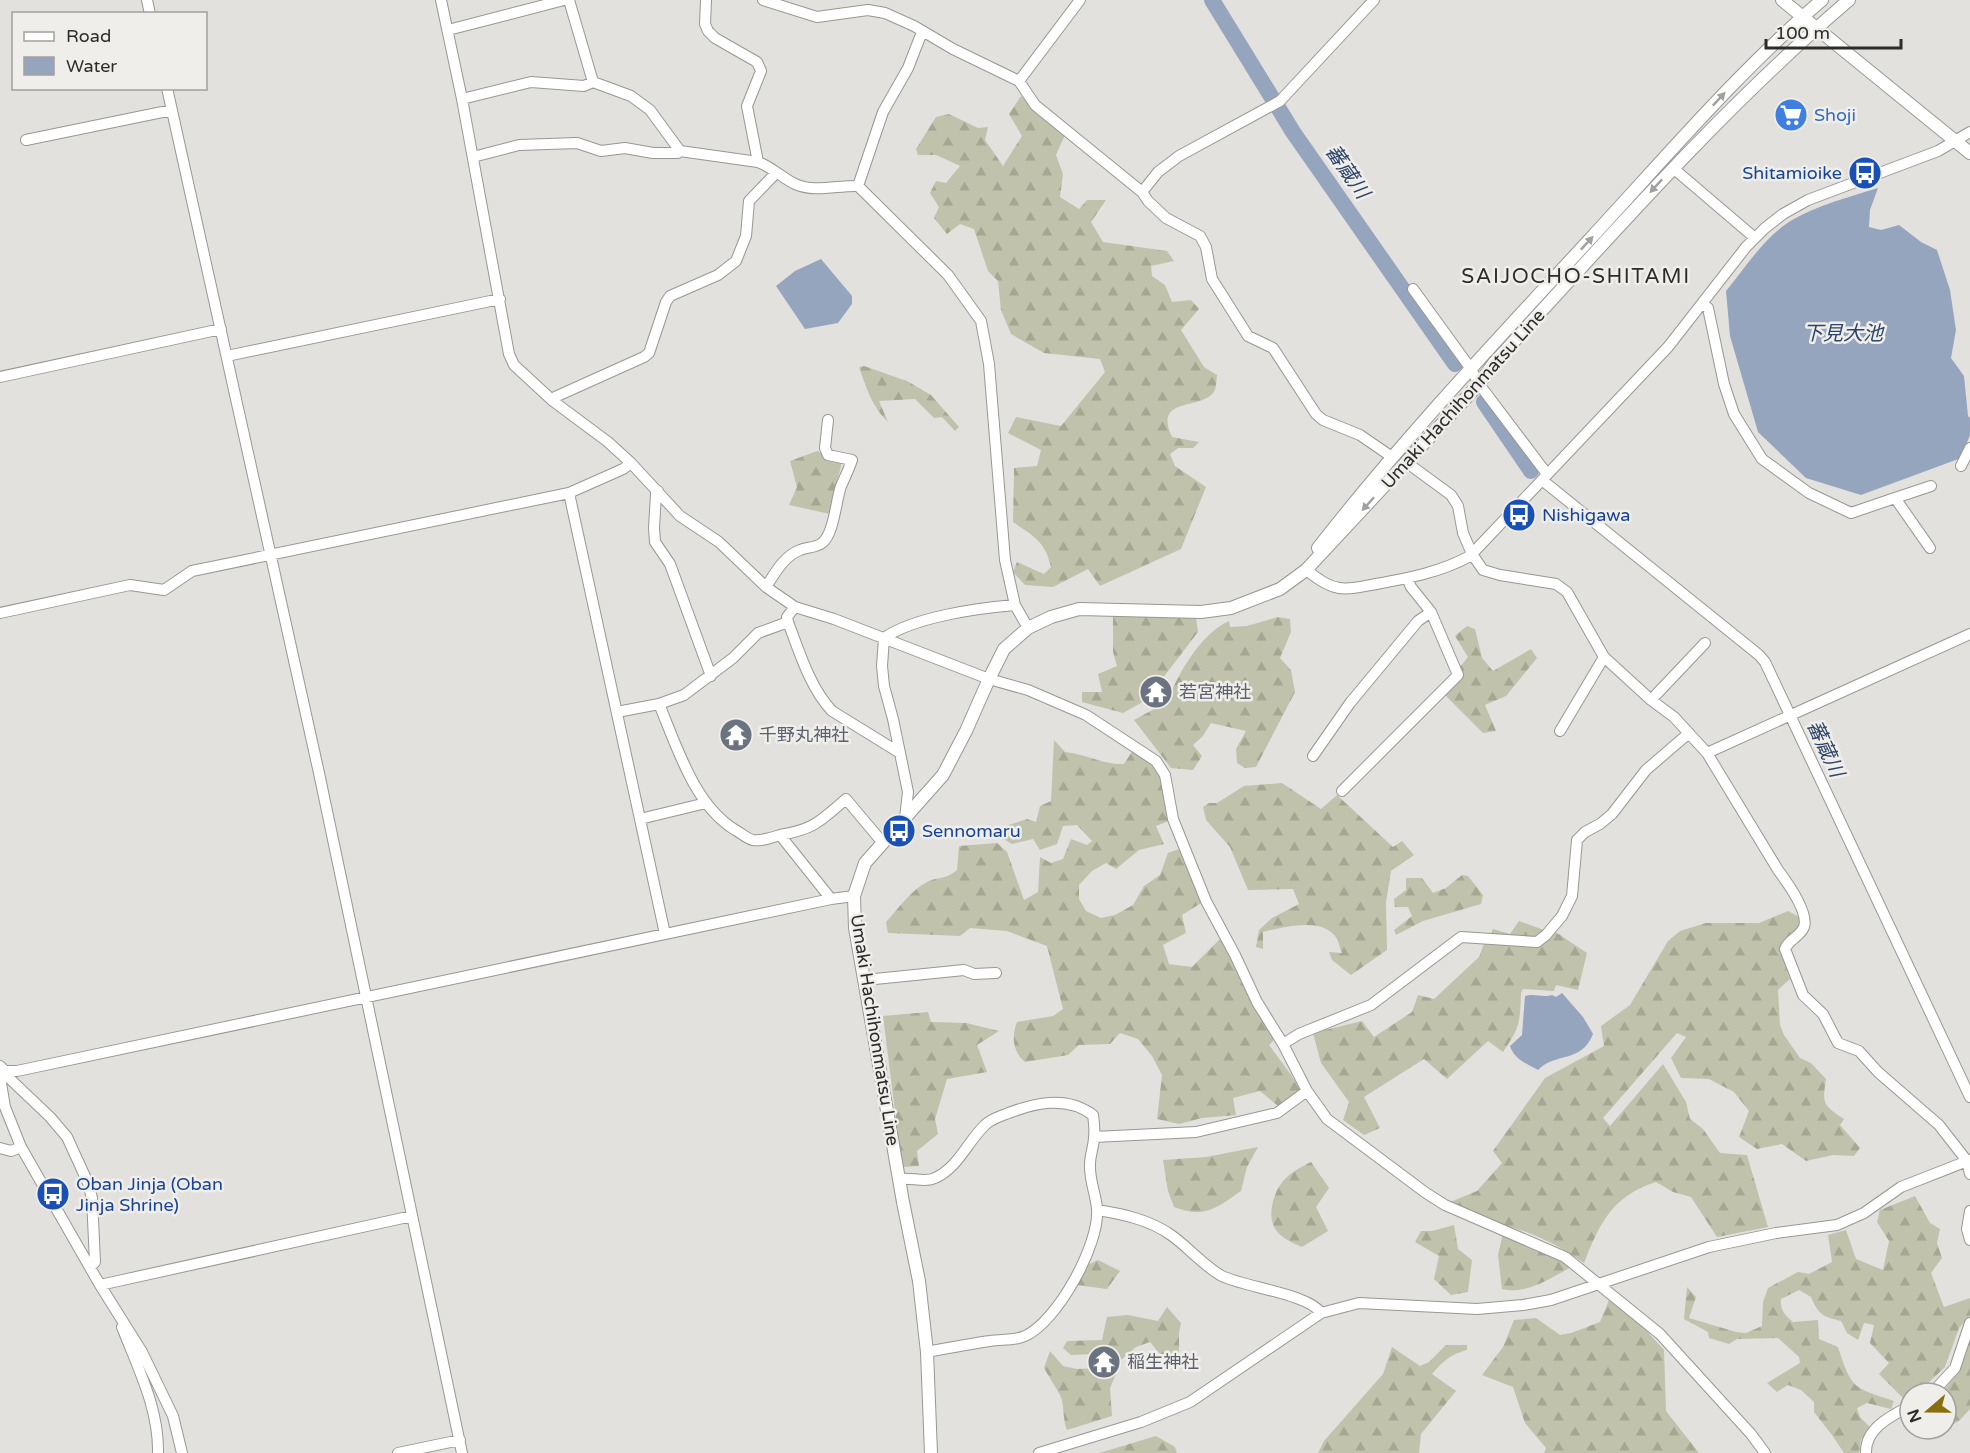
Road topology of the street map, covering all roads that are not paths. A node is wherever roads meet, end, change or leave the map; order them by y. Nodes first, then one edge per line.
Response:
1 (441, 0) edge
2 (564, 0) edge
3 (569, 0) edge
4 (705, 0) edge
5 (763, 0) edge
6 (805, 0) edge
7 (1080, 0) edge
8 (1374, 0) edge
9 (1782, 0) edge
10 (1822, 0) edge
11 (1849, 0) edge
12 (797, 10) junction
13 (1803, 16) junction
14 (1817, 28) junction
15 (448, 30) junction
16 (922, 32) junction
17 (1019, 81) junction
18 (592, 82) junction
19 (167, 90) edge
20 (462, 99) junction
21 (172, 110) junction
22 (1970, 132) edge
23 (26, 140) dead end
24 (1955, 140) junction
25 (680, 151) junction
26 (1970, 153) edge
27 (473, 157) junction
28 (758, 162) junction
29 (1673, 168) junction
30 (776, 173) junction
31 (858, 186) junction
32 (1142, 192) junction
33 (1755, 238) junction
34 (1413, 289) dead end
35 (500, 299) junction
36 (1702, 304) junction
37 (221, 328) junction
38 (227, 356) junction
39 (1471, 369) junction
40 (0, 377) edge
41 (1479, 384) junction
42 (552, 400) junction
43 (828, 420) dead end
44 (1970, 448) edge
45 (1392, 457) junction
46 (1406, 462) junction
47 (632, 463) junction
48 (1961, 466) dead end
49 (1544, 477) junction
50 (1931, 486) dead end
51 (658, 491) junction
52 (569, 493) junction
53 (1895, 498) junction
54 (1930, 548) dead end
55 (1472, 554) junction
56 (269, 555) junction
57 (1306, 570) junction
58 (1407, 578) junction
59 (766, 587) junction
60 (1015, 605) junction
61 (795, 607) junction
62 (1431, 612) junction
63 (0, 613) edge
64 (788, 622) junction
65 (1028, 628) junction
66 (1970, 634) edge
67 (884, 638) junction
68 (1705, 643) dead end
69 (1604, 657) junction
70 (711, 676) junction
71 (989, 679) junction
72 (1651, 700) junction
73 (659, 704) junction
74 (617, 712) junction
75 (1789, 716) junction
76 (1560, 731) dead end
77 (1689, 733) junction
78 (900, 753) junction
79 (1707, 753) junction
80 (1313, 756) dead end
81 (1342, 791) dead end
82 (706, 803) junction
83 (905, 818) junction
84 (640, 819) junction
85 (780, 835) junction
86 (883, 843) junction
87 (854, 896) junction
88 (831, 899) junction
89 (665, 934) junction
90 (996, 973) dead end
91 (864, 980) junction
92 (366, 996) junction
93 (1283, 1044) junction
94 (1, 1072) edge
95 (1307, 1091) junction
96 (1970, 1097) edge
97 (1095, 1137) junction
98 (21, 1147) junction
99 (0, 1148) edge
100 (1968, 1160) edge
101 (1970, 1174) edge
102 (899, 1179) junction
103 (1097, 1210) junction
104 (1970, 1211) edge
105 (412, 1216) junction
106 (1970, 1240) edge
107 (90, 1267) junction
108 (1600, 1284) junction
109 (100, 1285) junction
110 (1321, 1313) junction
111 (122, 1316) junction
112 (1970, 1323) edge
113 (927, 1352) junction
114 (1943, 1381) edge
115 (1898, 1413) edge
116 (460, 1440) junction
117 (158, 1453) edge
118 (182, 1453) edge
119 (398, 1453) edge
120 (462, 1453) edge
121 (931, 1453) edge
122 (1039, 1453) edge
123 (1765, 1453) edge
124 (1866, 1453) edge

1 - 15 street
2 - 15 street
3 - 18 street
4 - 28 street
5 - 12 street
6 - 12 street
7 - 17 street
8 - 32 street
9 - 13 main road
10 - 13 main road, Umaki Hachihonmatsu Line
11 - 14 main road, Umaki Hachihonmatsu Line
12 - 16 street
13 - 14 main road
39 -> 13 main road, Umaki Hachihonmatsu Line
14 - 24 main road
14 - 29 main road, Umaki Hachihonmatsu Line
15 - 20 street
16 - 17 street
16 - 31 street
17 - 32 street
18 - 20 street
18 - 25 street
19 - 21 street
20 - 27 street
21 - 23 street
21 - 37 street
22 - 24 street
24 - 26 main road
24 - 33 street
25 - 27 street
25 - 28 street
27 - 35 street
28 - 30 street
29 - 33 street
29 -> 41 main road, Umaki Hachihonmatsu Line
30 - 31 street
30 - 42 street
31 - 60 street
32 - 45 street
33 - 36 street
34 - 39 street
35 - 38 street
35 - 42 street
36 - 49 street
36 - 53 street
37 - 38 street
37 - 40 street
38 - 56 street
39 - 41 street
39 - 45 main road, Umaki Hachihonmatsu Line
41 - 46 main road, Umaki Hachihonmatsu Line
41 - 49 street
42 - 47 street
43 - 59 street
44 - 48 street
45 - 57 main road, Umaki Hachihonmatsu Line
46 - 55 street
46 -> 57 main road, Umaki Hachihonmatsu Line
47 - 51 street
47 - 52 street
49 - 55 street
49 - 75 street
50 - 53 street
51 - 59 street
51 - 70 street
52 - 56 street
52 - 74 street
53 - 54 street
55 - 58 street
55 - 69 street
56 - 63 street
56 - 92 street
57 - 58 street
57 - 65 main road, Umaki Hachihonmatsu Line
58 - 62 street
59 - 61 street
60 - 65 street
60 - 67 street
61 - 64 street
61 - 67 street
62 - 80 street
62 - 81 street
64 - 70 street
64 - 78 street
65 - 71 main road, Umaki Hachihonmatsu Line
66 - 75 street
67 - 71 street
67 - 78 street
68 - 72 street
69 - 72 street
69 - 76 street
70 - 73 street
71 - 83 main road, Umaki Hachihonmatsu Line
71 - 93 street
72 - 77 street
73 - 74 street
73 - 82 street
74 - 84 street
75 - 79 street
75 - 96 street
77 - 79 street
77 - 93 street
78 - 83 street
79 - 100 street
82 - 84 street
82 - 85 street
83 - 86 main road, Umaki Hachihonmatsu Line
84 - 89 street
85 - 86 street
85 - 88 street
86 - 87 main road, Umaki Hachihonmatsu Line
87 - 88 street
87 - 91 main road, Umaki Hachihonmatsu Line
88 - 89 street
89 - 92 street
90 - 91 street
91 - 102 main road, Umaki Hachihonmatsu Line
92 - 94 street
92 - 105 street
93 - 95 street
94 - 98 street
94 - 107 street
95 - 97 street
95 - 108 street
97 - 102 street
97 - 103 street
98 - 99 street
98 - 107 street
100 - 101 street
100 - 108 street
102 - 113 main road, Umaki Hachihonmatsu Line
103 - 110 street
103 - 113 street
104 - 106 street
105 - 109 street
105 - 116 street
107 - 109 street
108 - 110 street
108 - 123 street
109 - 111 street
110 - 122 street
111 - 117 street
111 - 118 street
112 - 114 street
113 - 121 main road, Umaki Hachihonmatsu Line
115 - 124 street
116 - 119 street
116 - 120 street

